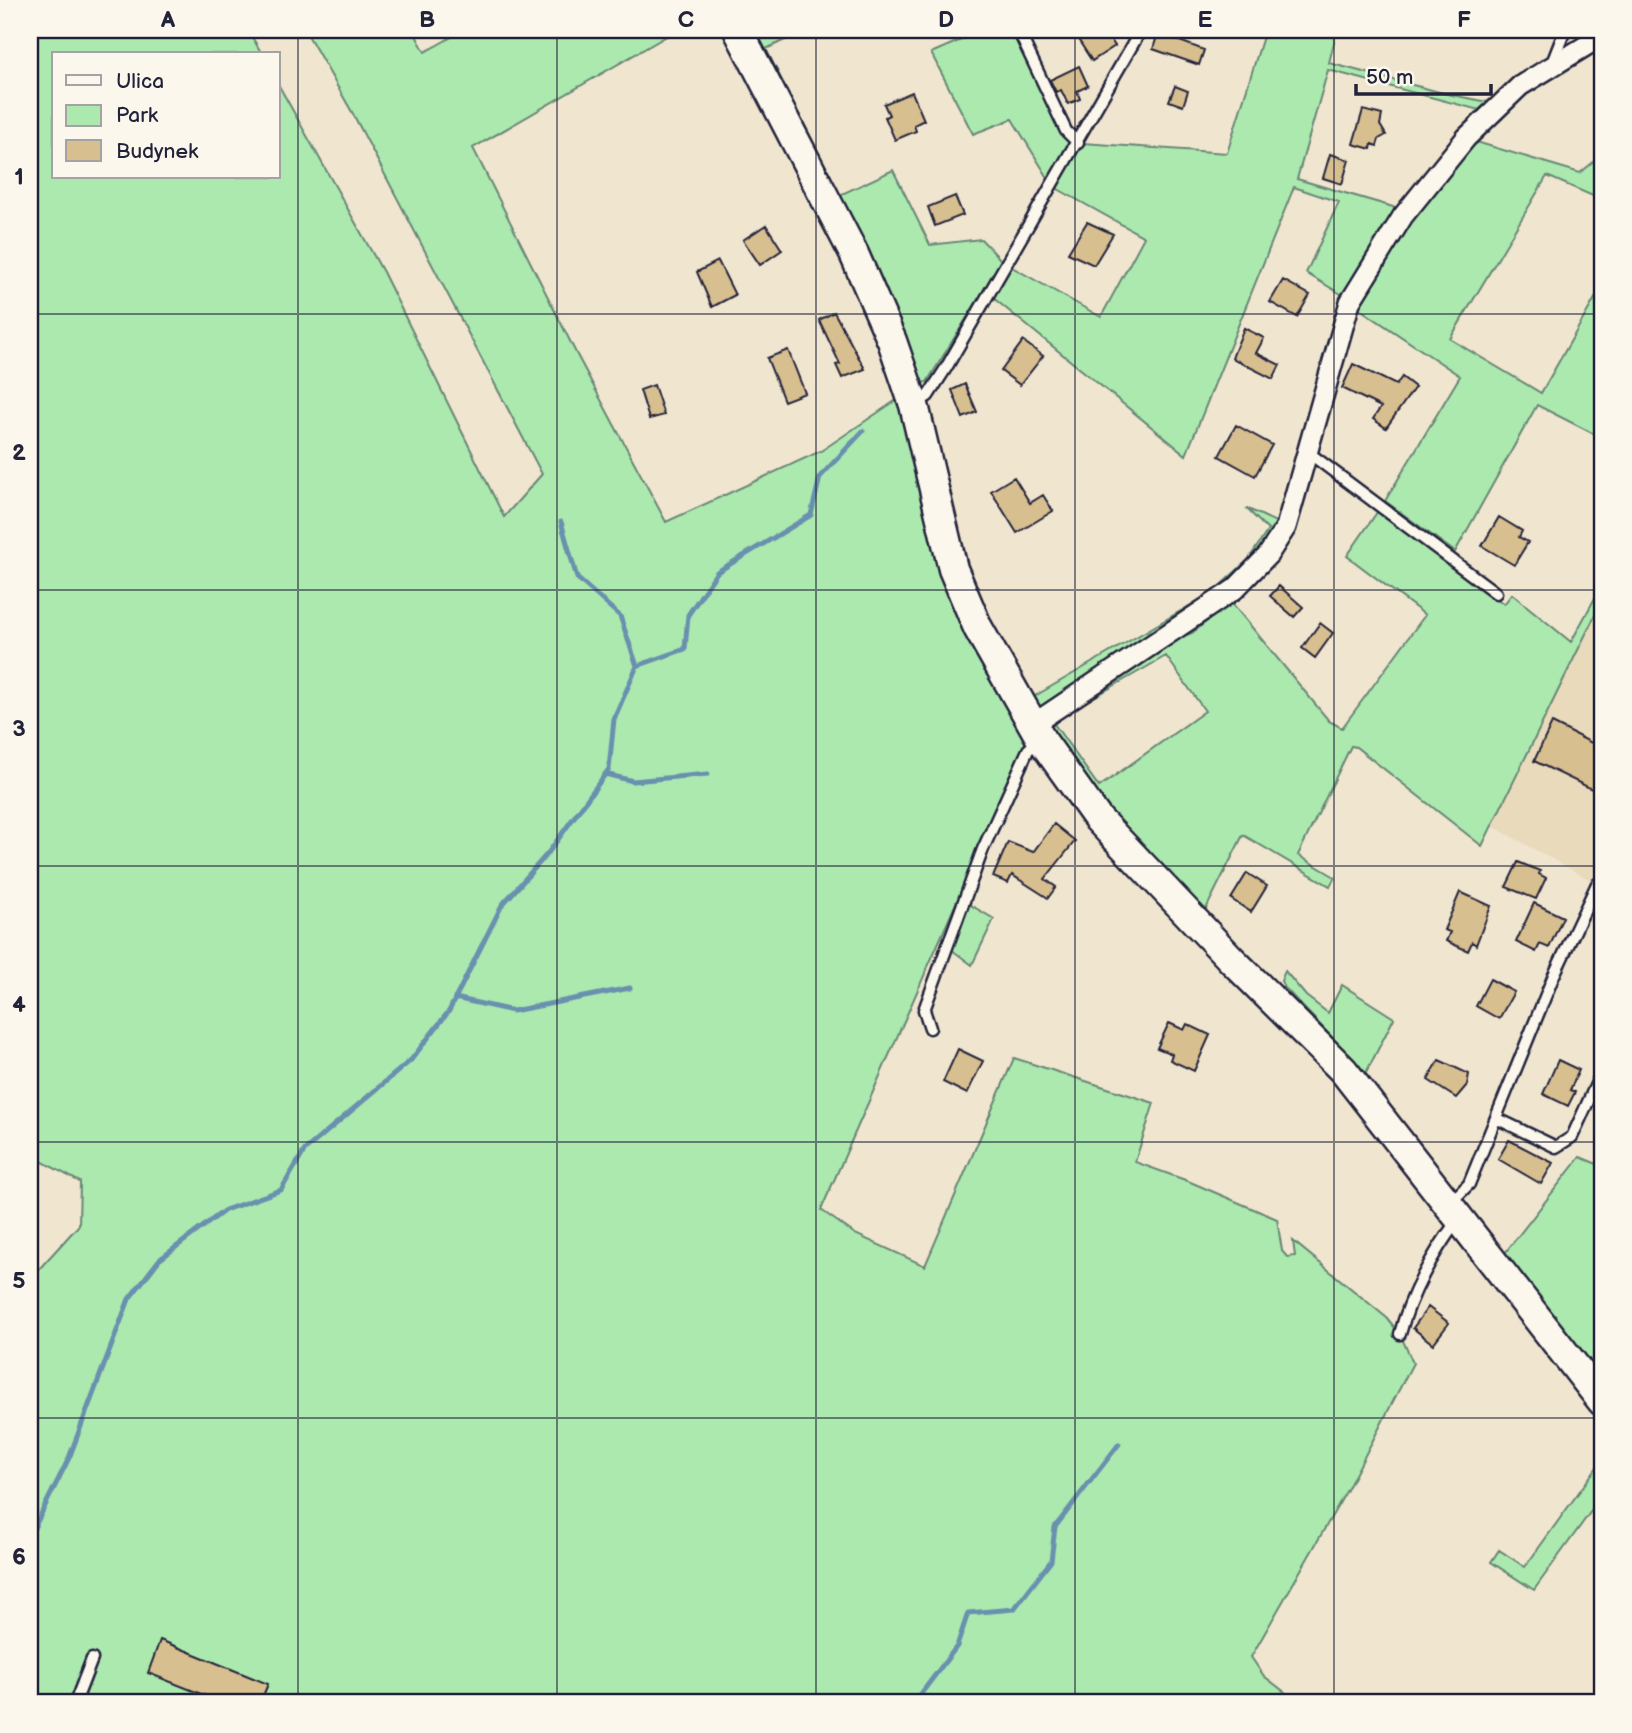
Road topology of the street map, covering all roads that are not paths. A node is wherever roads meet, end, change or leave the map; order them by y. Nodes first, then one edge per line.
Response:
1 (738, 30) edge
2 (1018, 30) edge
3 (1141, 30) edge
4 (1564, 30) edge
5 (1602, 36) edge
6 (1552, 63) junction
7 (1078, 143) junction
8 (914, 405) junction
9 (1309, 453) junction
10 (1496, 593) dead end
11 (1036, 732) junction
12 (1602, 883) edge
13 (930, 1028) dead end
14 (1598, 1080) dead end
15 (1498, 1119) junction
16 (1454, 1211) junction
17 (1400, 1334) dead end
18 (1601, 1399) edge
19 (92, 1659) dead end
20 (75, 1703) edge

1 - 8 street
2 - 7 lane
3 - 7 lane
4 - 6 lane
5 - 6 street
6 - 9 street
7 - 8 lane
8 - 11 street
9 - 10 lane
9 - 11 street
11 - 13 lane
11 - 16 street
12 - 15 lane
14 - 15 lane
15 - 16 lane
16 - 17 lane
16 - 18 street
19 - 20 lane

